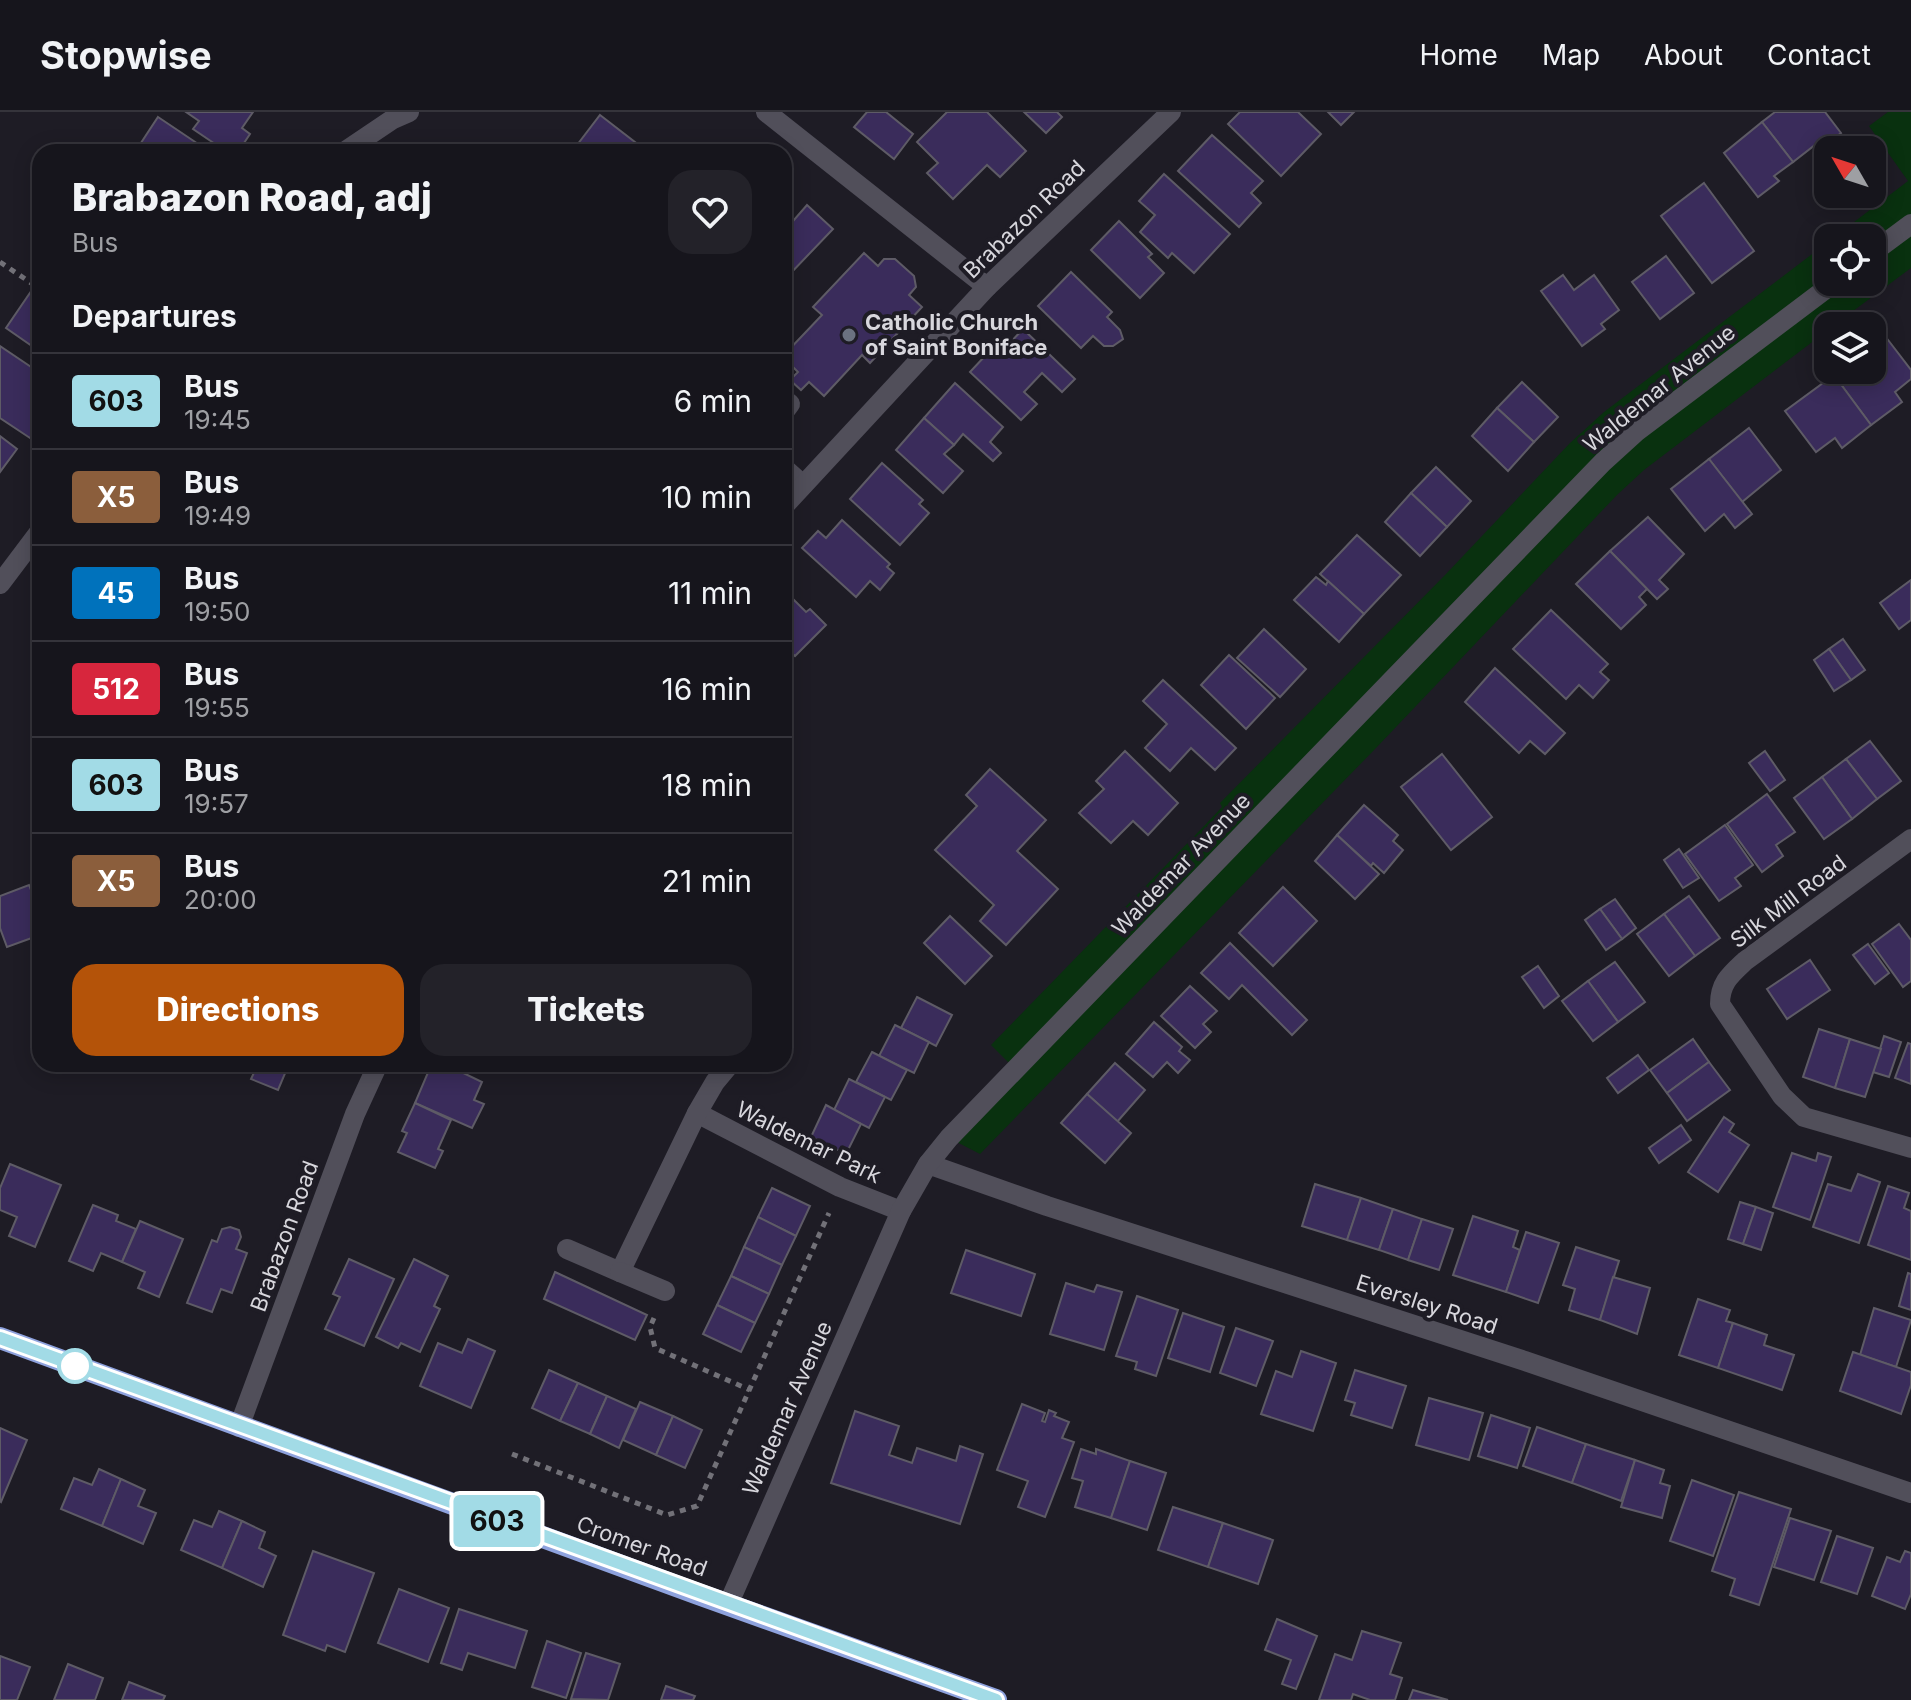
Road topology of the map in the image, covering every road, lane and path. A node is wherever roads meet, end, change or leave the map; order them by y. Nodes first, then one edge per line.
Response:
1 (766, 112) edge
2 (1171, 112) edge
3 (396, 114) edge
4 (355, 144) edge
5 (1911, 224) edge
6 (1886, 243) edge
7 (0, 262) edge
8 (32, 284) edge
9 (987, 287) junction
10 (1816, 296) edge
11 (792, 475) edge
12 (803, 485) junction
13 (792, 497) edge
14 (32, 542) edge
15 (0, 584) edge
16 (1909, 845) edge
17 (374, 1072) edge
18 (723, 1072) edge
19 (697, 1113) junction
20 (1911, 1148) edge
21 (928, 1164) junction
22 (840, 1187) junction
23 (901, 1211) junction
24 (567, 1249) dead end
25 (620, 1272) junction
26 (665, 1291) joint
27 (0, 1338) edge
28 (750, 1390) junction
29 (239, 1427) junction
30 (512, 1454) dead end
31 (1911, 1493) edge
32 (728, 1605) junction
33 (996, 1700) edge

1 - 9 street
2 - 9 street, Brabazon Road
3 - 4 street
5 - 6 street
7 - 8 path
9 - 12 street, Brabazon Road
10 - 21 street, Waldemar Avenue
11 - 12 street
12 - 13 street, Brabazon Road
14 - 15 street
16 - 20 street, Silk Mill Road
17 - 29 street, Brabazon Road
18 - 19 street, Waldemar Park
19 - 22 street, Waldemar Park
19 - 25 street, Waldemar Park
21 - 23 street, Waldemar Avenue
21 - 31 street, Eversley Road
22 - 23 street, Waldemar Park
22 - 28 path
23 - 32 street, Waldemar Avenue
24 - 25 street
25 - 26 street
26 - 28 path
27 - 29 highway, Cromer Road
28 - 30 path
29 - 32 highway, Cromer Road
32 - 33 highway, Cromer Road

